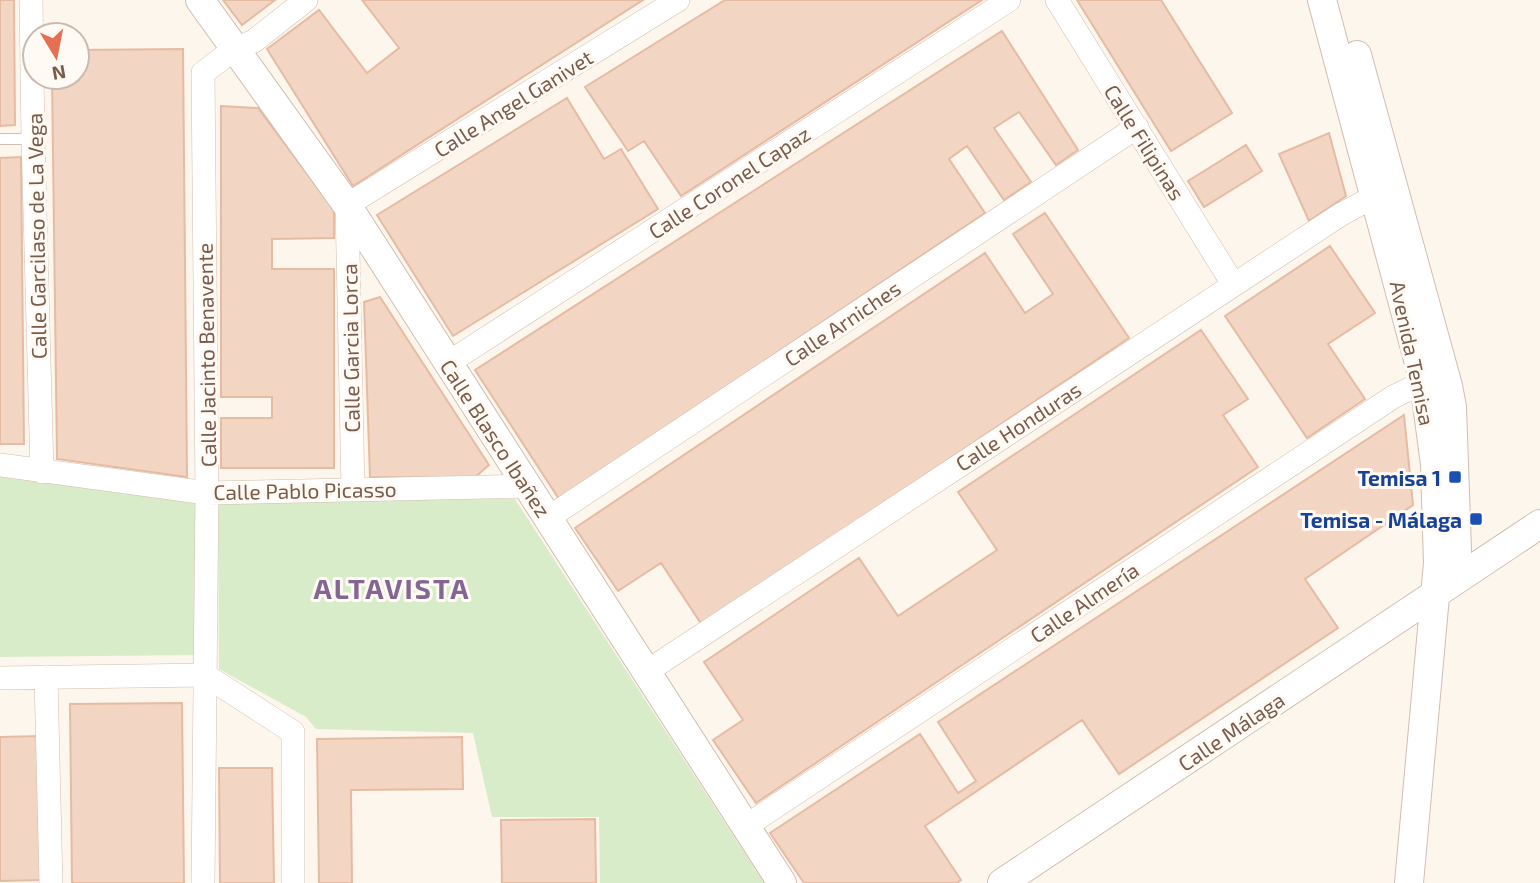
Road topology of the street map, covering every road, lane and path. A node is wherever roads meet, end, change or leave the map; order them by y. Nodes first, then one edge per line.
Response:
1 (32, 0) edge
2 (200, 0) edge
3 (306, 0) edge
4 (678, 0) edge
5 (1009, 0) edge
6 (1057, 0) edge
7 (1322, 0) edge
8 (1341, 0) edge
9 (233, 50) junction
10 (1137, 127) junction
11 (0, 139) edge
12 (33, 139) junction
13 (1385, 191) junction
14 (347, 205) junction
15 (1233, 284) junction
16 (448, 363) junction
17 (1424, 382) junction
18 (0, 465) edge
19 (42, 472) junction
20 (528, 486) junction
21 (353, 490) junction
22 (207, 492) junction
23 (548, 518) junction
24 (1540, 524) edge
25 (1458, 578) junction
26 (1436, 595) junction
27 (646, 671) junction
28 (205, 675) junction
29 (46, 677) junction
30 (0, 678) edge
31 (746, 826) junction
32 (51, 883) edge
33 (203, 883) edge
34 (293, 883) edge
35 (782, 883) edge
36 (1002, 883) edge
37 (1409, 883) edge

1 - 12 street, Calle Garcilaso de La Vega
2 - 9 street, Calle Blasco Ibañez
3 - 9 street
4 - 14 street, Calle Angel Ganivet
5 - 16 street, Calle Coronel Capaz
6 - 10 street, Calle Filipinas
7 - 13 street, Avenida Temisa
8 - 13 street, Avenida Temisa
9 - 14 street, Calle Blasco Ibañez
9 - 22 street, Calle Jacinto Benavente
10 - 15 street, Calle Filipinas
10 - 23 street, Calle Arniches
11 - 12 lane
12 - 19 street, Calle Garcilaso de La Vega
13 - 15 street, Calle Honduras
13 - 17 street, Avenida Temisa
13 - 25 street, Avenida Temisa
14 - 16 street, Calle Blasco Ibañez
14 - 21 street, Calle Garcia Lorca
15 - 27 street, Calle Honduras
16 - 20 street, Calle Blasco Ibañez
17 - 26 street, Avenida Temisa
17 - 31 street, Calle Almería
18 - 19 street, Calle Pablo Picasso
19 - 22 street, Calle Pablo Picasso
20 - 21 street, Calle Pablo Picasso
20 - 23 street, Calle Blasco Ibañez
21 - 22 street, Calle Pablo Picasso
22 - 28 street, Calle Jacinto Benavente
23 - 27 street, Calle Blasco Ibañez
24 - 25 street, Calle Málaga
25 - 26 street, Calle Málaga
26 - 36 street, Calle Málaga
26 - 37 street, Avenida Temisa
27 - 31 street, Calle Blasco Ibañez
28 - 29 street
28 - 33 street, Calle Jacinto Benavente
28 - 34 street
29 - 30 street
29 - 32 street
31 - 35 street, Calle Blasco Ibañez

